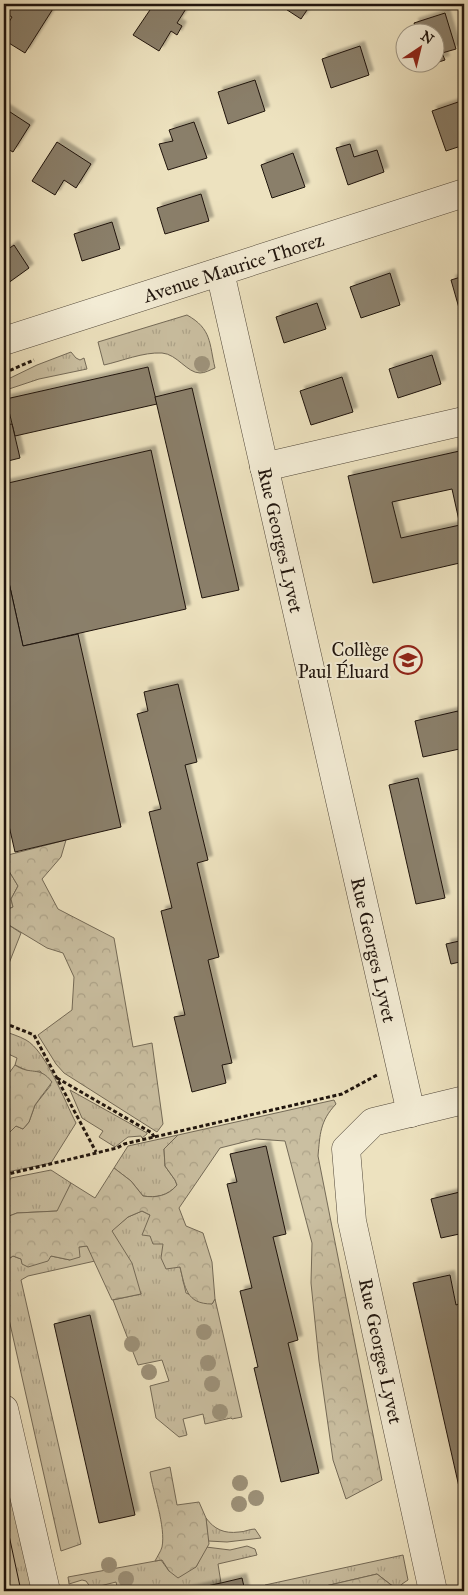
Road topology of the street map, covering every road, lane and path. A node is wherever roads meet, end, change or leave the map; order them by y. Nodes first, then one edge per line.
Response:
1 (464, 193) edge
2 (220, 272) junction
3 (4, 341) edge
4 (464, 421) edge
5 (264, 467) junction
6 (4, 1023) edge
7 (400, 1063) junction
8 (56, 1077) junction
9 (464, 1100) edge
10 (411, 1113) junction
11 (154, 1136) junction
12 (96, 1152) junction
13 (4, 1175) edge
14 (4, 1409) edge
15 (46, 1591) edge
16 (433, 1591) edge

1 - 2 street, Avenue Maurice Thorez
2 - 3 street, Avenue Maurice Thorez
2 - 5 street, Rue Georges Lyvet
4 - 5 street
5 - 7 street, Rue Georges Lyvet
6 - 8 path
7 - 10 street, Rue Georges Lyvet
7 - 11 path
8 - 11 path
8 - 12 path
9 - 10 street
10 - 16 street, Rue Georges Lyvet
11 - 12 path
12 - 13 path
14 - 15 street

